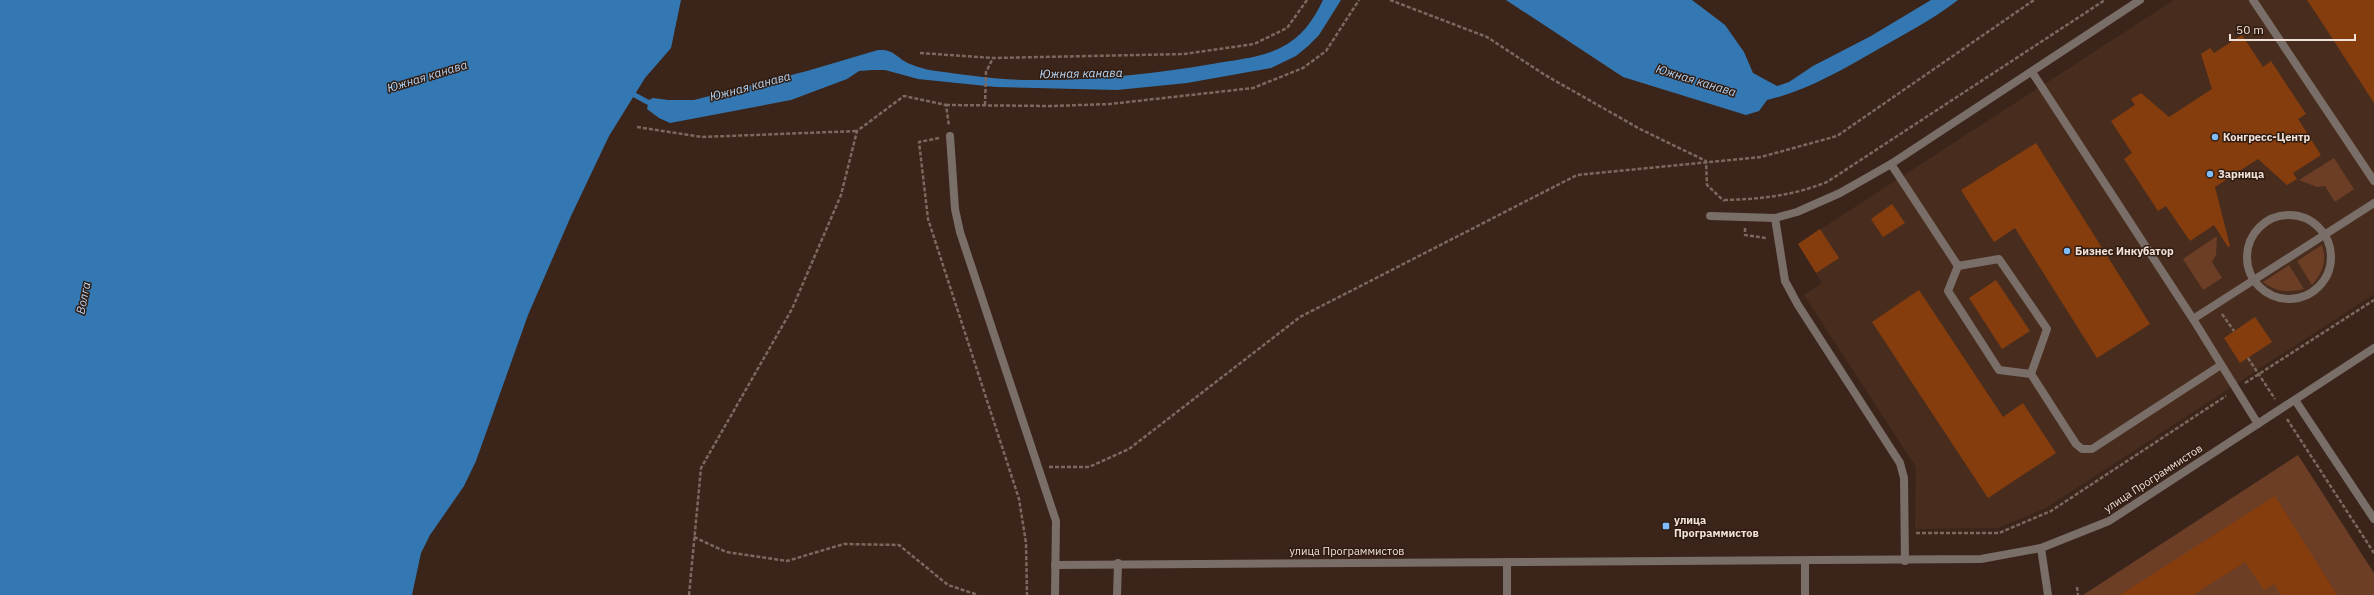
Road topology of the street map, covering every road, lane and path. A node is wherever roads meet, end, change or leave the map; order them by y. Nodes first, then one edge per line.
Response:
1 (1307, 0) edge
2 (1359, 0) edge
3 (1390, 0) edge
4 (2034, 0) edge
5 (2105, 0) edge
6 (2140, 0) edge
7 (2253, 0) edge
8 (920, 53) dead end
9 (993, 58) junction
10 (2032, 72) junction
11 (946, 104) junction
12 (985, 105) junction
13 (638, 128) dead end
14 (857, 130) junction
15 (950, 136) junction
16 (1706, 161) junction
17 (1890, 164) junction
18 (2374, 181) edge
19 (1724, 200) junction
20 (1744, 200) junction
21 (2374, 203) edge
22 (1710, 216) joint
23 (1745, 217) junction
24 (1775, 218) junction
25 (2325, 235) junction
26 (1767, 239) dead end
27 (1958, 266) junction
28 (2255, 281) junction
29 (2374, 300) edge
30 (2216, 305) junction
31 (2193, 320) junction
32 (2234, 332) dead end
33 (2374, 348) edge
34 (2248, 358) dead end
35 (2221, 364) junction
36 (2031, 374) junction
37 (2258, 374) junction
38 (2236, 389) junction
39 (2295, 400) junction
40 (2281, 409) junction
41 (2258, 424) junction
42 (1038, 467) junction
43 (2374, 519) edge
44 (1905, 533) junction
45 (694, 537) junction
46 (2041, 548) junction
47 (2374, 553) edge
48 (1804, 561) junction
49 (1904, 561) junction
50 (1507, 562) junction
51 (1118, 563) junction
52 (1055, 565) junction
53 (2077, 587) dead end
54 (689, 595) edge
55 (978, 595) edge
56 (1027, 595) edge
57 (1055, 595) edge
58 (1117, 595) edge
59 (1507, 595) edge
60 (1805, 595) edge
61 (2048, 595) edge
62 (2078, 595) edge

1 - 9 path
2 - 12 path
3 - 16 path
4 - 16 path
5 - 20 path
6 - 10 street
7 - 18 street
8 - 9 path
9 - 12 path
10 - 17 street
10 - 31 street
11 - 12 path
11 - 14 path
11 - 15 path
13 - 14 path
14 - 45 path
15 - 42 street
15 - 56 path
16 - 19 path
16 - 42 path
17 - 24 street
17 - 27 street
19 - 20 path
19 - 22 path
20 - 23 path
21 - 25 street
22 - 23 street
23 - 24 street
23 - 26 path
24 - 44 street
25 - 28 street
25 - 28 street
25 - 28 street
27 - 36 street
27 - 36 street
28 - 30 street
29 - 37 path
30 - 31 street
30 - 32 path
31 - 35 street
33 - 39 street, улица Программистов
34 - 37 path
35 - 36 street
35 - 38 street
37 - 38 path
37 - 40 path
38 - 41 street
38 - 44 path
39 - 40 street, улица Программистов
39 - 43 street
40 - 41 street, улица Программистов
40 - 47 path
41 - 46 street, улица Программистов
42 - 52 street
44 - 49 street
45 - 54 path
45 - 55 path
46 - 49 street, улица Программистов
46 - 61 street
48 - 49 street, улица Программистов
48 - 50 street, улица Программистов
48 - 60 street
50 - 51 street, улица Программистов
50 - 59 street
51 - 52 street, улица Программистов
51 - 58 street
52 - 57 street
53 - 62 path

